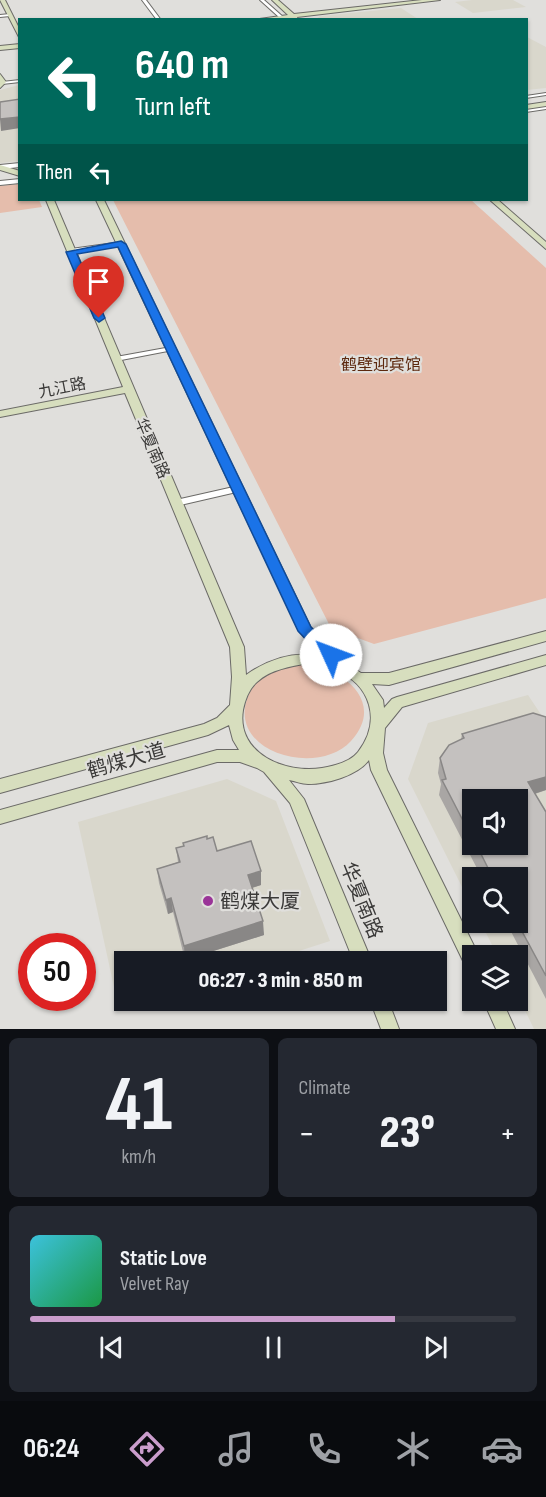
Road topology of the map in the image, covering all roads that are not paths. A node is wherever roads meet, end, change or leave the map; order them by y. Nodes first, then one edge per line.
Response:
1 (2, 0) edge
2 (144, 0) edge
3 (262, 0) edge
4 (270, 0) edge
5 (275, 0) edge
6 (436, 0) edge
7 (449, 0) edge
8 (9, 15) junction
9 (0, 16) edge
10 (290, 17) edge
11 (158, 18) edge
12 (18, 33) edge
13 (18, 45) edge
14 (0, 47) edge
15 (18, 81) edge
16 (1, 82) edge
17 (546, 96) edge
18 (528, 99) edge
19 (546, 106) edge
20 (528, 109) edge
21 (18, 167) edge
22 (2, 169) edge
23 (18, 176) edge
24 (18, 177) edge
25 (0, 181) edge
26 (50, 201) edge
27 (100, 201) edge
28 (495, 201) edge
29 (504, 201) edge
30 (546, 237) edge
31 (121, 244) junction
32 (546, 246) edge
33 (71, 252) junction
34 (171, 349) junction
35 (117, 359) junction
36 (128, 388) junction
37 (0, 412) edge
38 (238, 489) junction
39 (176, 503) junction
40 (546, 636) edge
41 (546, 660) edge
42 (345, 667) junction
43 (361, 678) junction
44 (235, 704) junction
45 (379, 729) junction
46 (264, 765) junction
47 (0, 786) edge
48 (0, 817) edge
49 (464, 945) edge
50 (358, 951) edge
51 (383, 1011) edge
52 (497, 1011) edge
53 (390, 1029) edge
54 (506, 1029) edge

1 - 8 main road
2 - 11 street
3 - 10 street
4 - 10 main road
5 - 10 main road
6 - 10 main road
7 - 10 main road
8 - 9 street
8 - 12 main road
13 - 14 main road
15 - 16 street
17 - 18 main road
19 - 20 main road
21 - 22 main road
22 - 23 main road
24 - 25 main road
26 - 33 main road, 华夏南路
27 - 31 main road
28 - 32 main road
29 - 30 main road
31 - 33 street
31 - 34 main road
33 - 35 main road, 华夏南路
34 - 35 street
34 - 38 main road
35 - 36 main road, 华夏南路
36 - 37 main road, 九江路
36 - 39 main road, 华夏南路
38 - 39 street
38 - 42 main road
39 - 44 main road, 华夏南路
40 - 43 main road
41 - 45 main road, 鹤煤大道
42 - 43 main road, 鹤煤大道
42 - 44 main road, 鹤煤大道
43 - 45 main road, 鹤煤大道
44 - 46 main road, 鹤煤大道
44 - 47 main road, 鹤煤大道
45 - 46 main road, 鹤煤大道
45 - 49 main road
46 - 48 main road, 鹤煤大道
46 - 50 main road, 华夏南路
51 - 53 main road
52 - 54 main road

